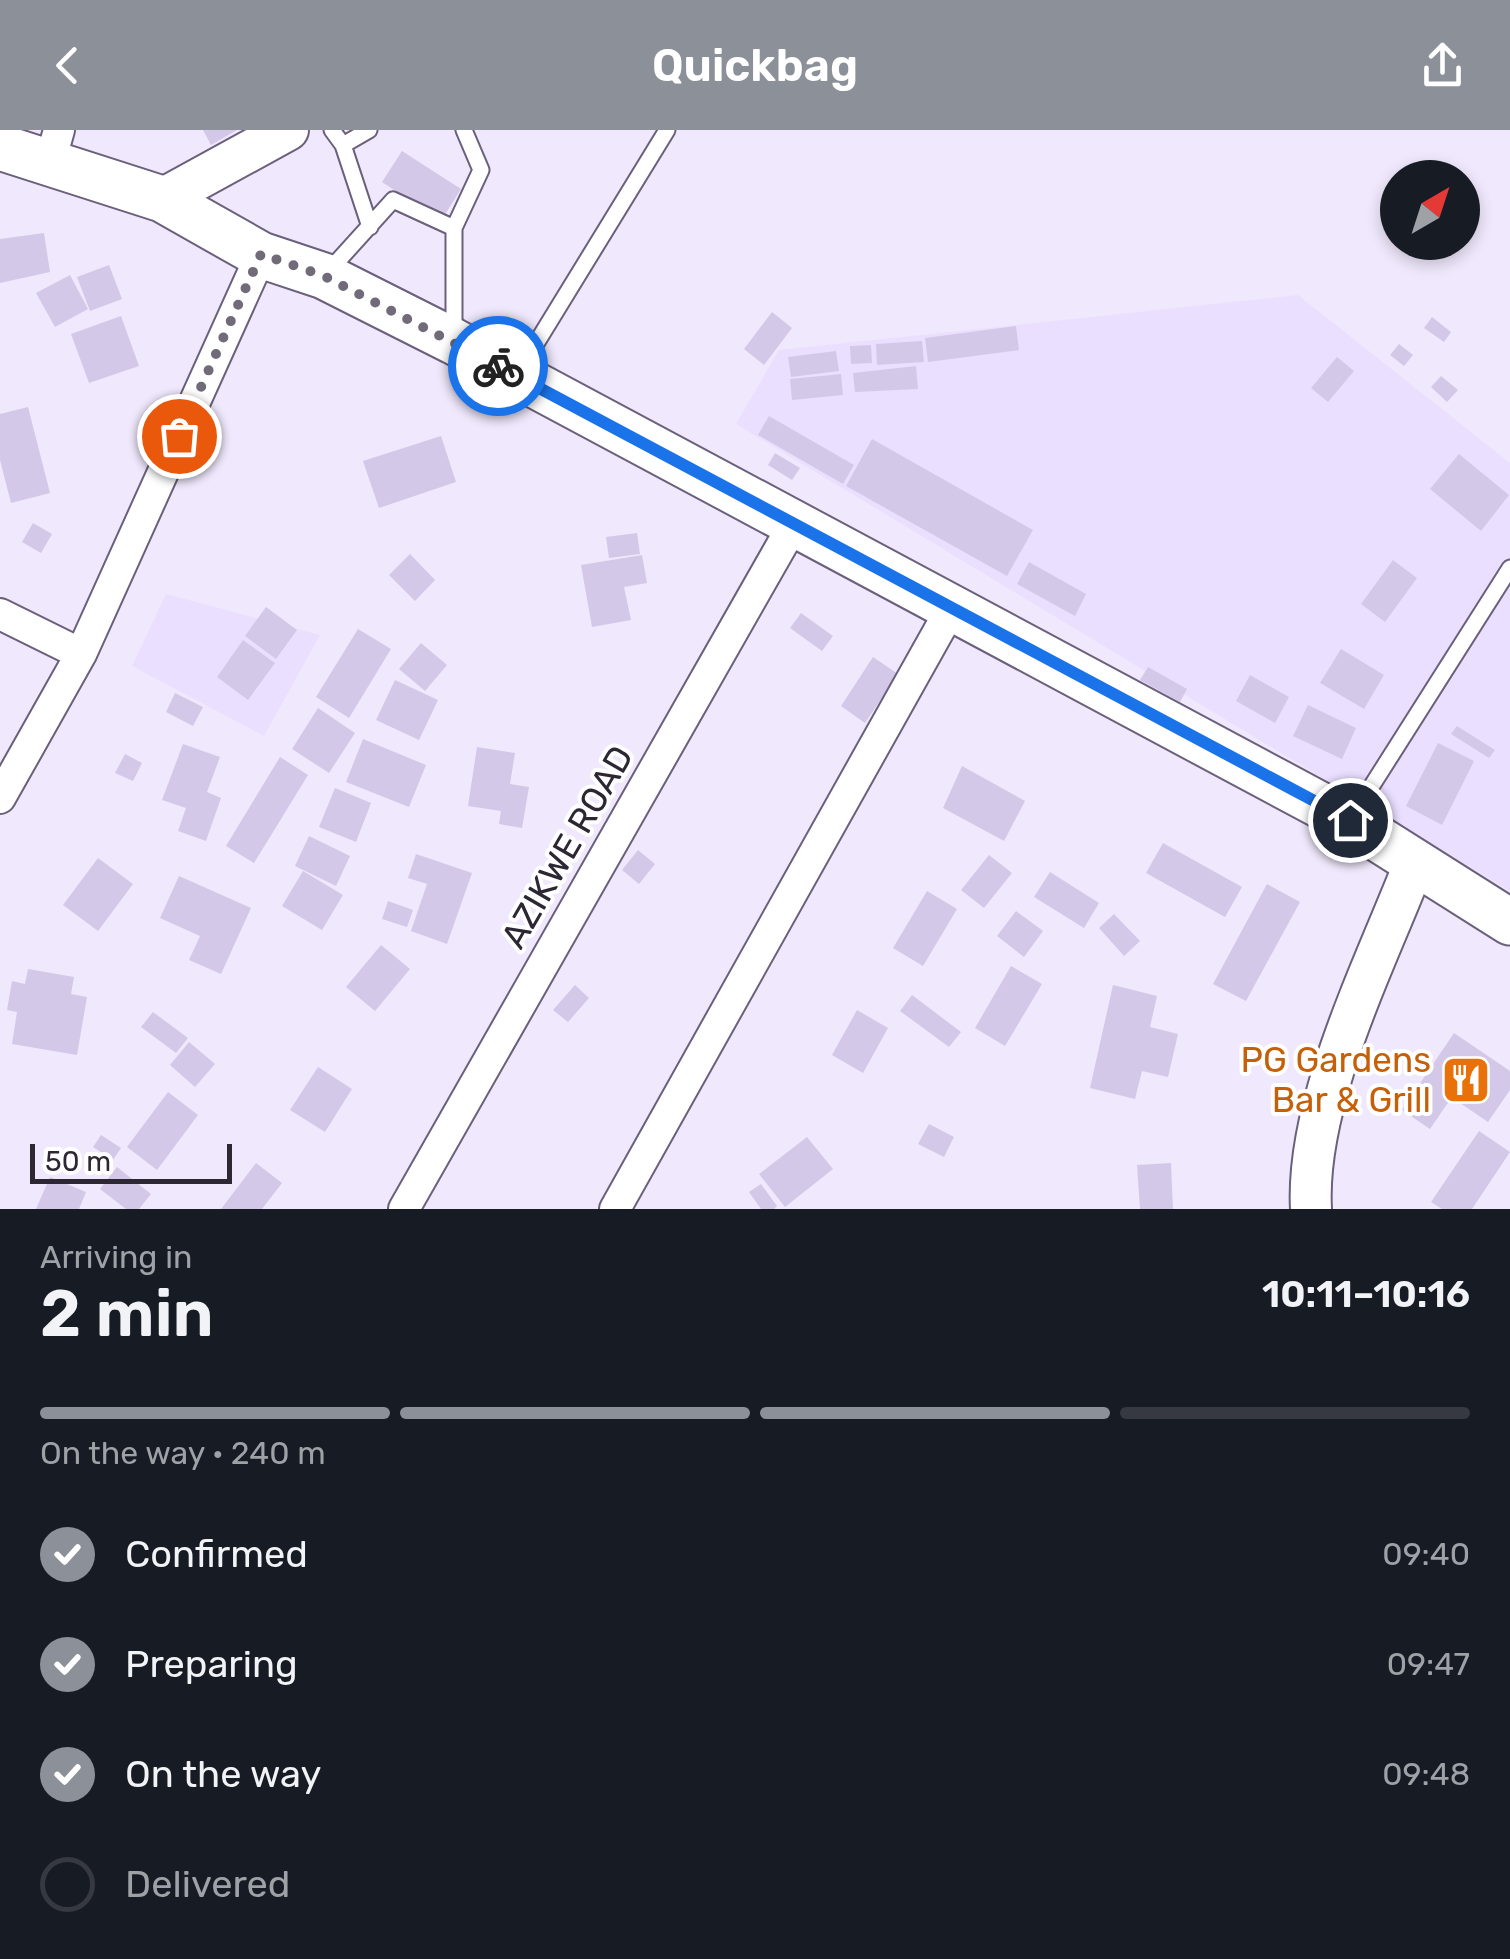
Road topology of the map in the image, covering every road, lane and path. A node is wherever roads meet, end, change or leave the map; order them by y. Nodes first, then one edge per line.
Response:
1 (288, 130) edge
2 (332, 130) edge
3 (370, 130) edge
4 (464, 130) edge
5 (667, 130) edge
6 (344, 145) junction
7 (54, 146) edge
8 (0, 147) edge
9 (162, 199) junction
10 (370, 227) junction
11 (454, 228) junction
12 (261, 254) junction
13 (324, 276) junction
14 (454, 341) junction
15 (516, 376) junction
16 (795, 522) junction
17 (1510, 568) edge
18 (951, 609) junction
19 (0, 614) edge
20 (81, 654) junction
21 (0, 798) edge
22 (1350, 820) junction
23 (1415, 862) junction
24 (1510, 922) edge
25 (404, 1209) edge
26 (615, 1209) edge
27 (1311, 1209) edge

1 - 9 street
2 - 6 lane
3 - 6 lane
4 - 11 lane
5 - 15 lane
6 - 10 lane
7 - 8 main road
7 - 9 main road
9 - 12 main road
10 - 11 lane
10 - 13 lane
11 - 14 lane
12 - 13 main road
12 - 20 street
13 - 14 main road
14 - 15 main road
15 - 16 main road
16 - 18 main road
16 - 25 street, AZIKWE ROAD
17 - 22 lane
18 - 22 main road
18 - 26 street
19 - 20 street
20 - 21 street
22 - 23 main road
23 - 24 main road
23 - 27 street

